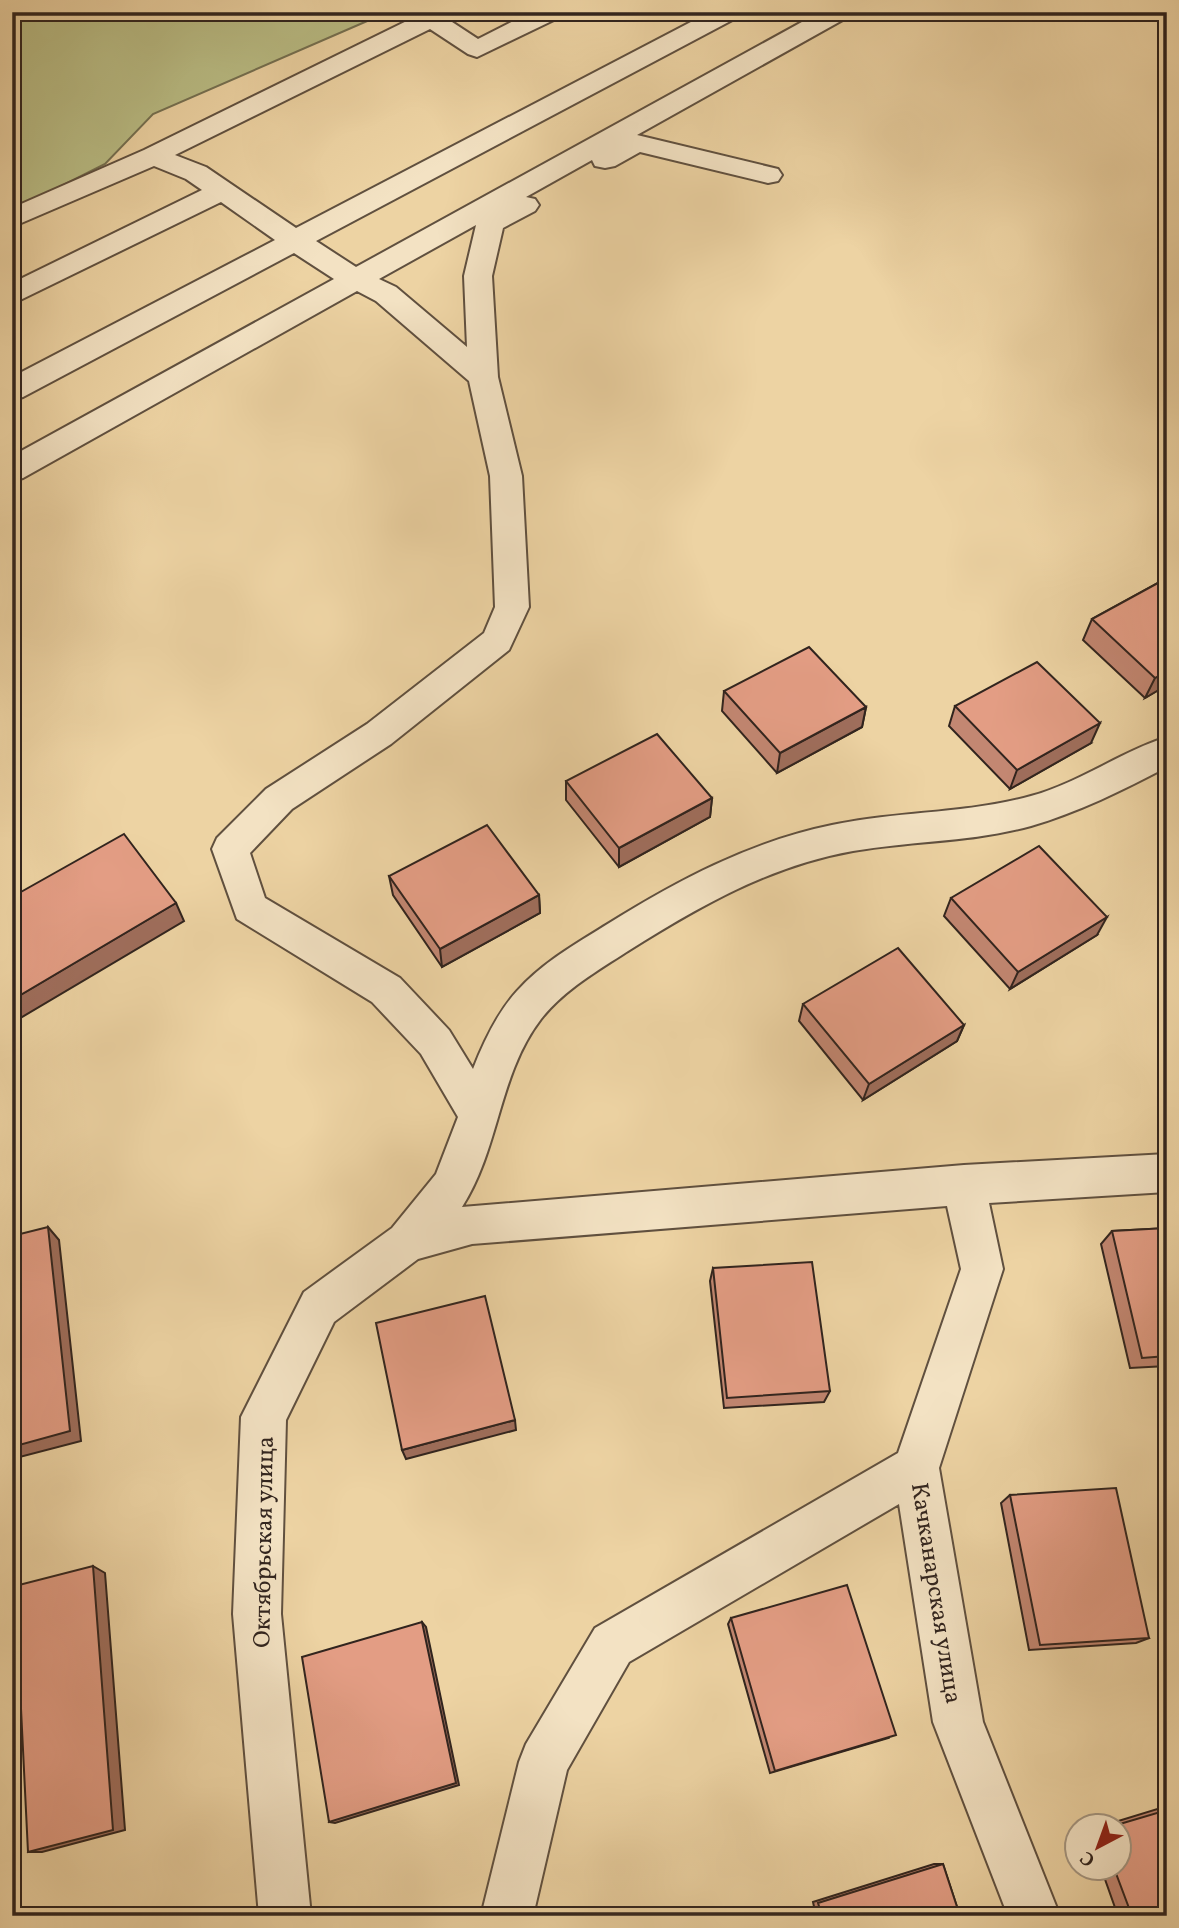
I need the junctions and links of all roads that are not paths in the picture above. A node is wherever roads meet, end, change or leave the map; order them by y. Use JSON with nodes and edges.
{"nodes":[{"id":1,"x":551,"y":12,"type":"edge"},
{"id":2,"x":729,"y":12,"type":"edge"},
{"id":3,"x":839,"y":12,"type":"edge"},
{"id":4,"x":438,"y":16,"type":"edge"},
{"id":5,"x":153,"y":156,"type":"junction"},
{"id":6,"x":768,"y":175,"type":"dead end"},
{"id":7,"x":222,"y":191,"type":"junction"},
{"id":8,"x":12,"y":218,"type":"edge"},
{"id":9,"x":297,"y":242,"type":"junction"},
{"id":10,"x":356,"y":278,"type":"junction"},
{"id":11,"x":12,"y":295,"type":"edge"},
{"id":12,"x":483,"y":377,"type":"junction"},
{"id":13,"x":12,"y":390,"type":"edge"},
{"id":14,"x":12,"y":470,"type":"edge"},
{"id":15,"x":1167,"y":751,"type":"edge"},
{"id":16,"x":480,"y":1117,"type":"junction"},
{"id":17,"x":1167,"y":1173,"type":"edge"},
{"id":18,"x":964,"y":1185,"type":"junction"},
{"id":19,"x":407,"y":1242,"type":"junction"},
{"id":20,"x":916,"y":1468,"type":"junction"},
{"id":21,"x":285,"y":1916,"type":"edge"},
{"id":22,"x":508,"y":1916,"type":"edge"},
{"id":23,"x":1034,"y":1916,"type":"edge"}],
"edges":[{"from":1,"to":4,"type":"street"},
{"from":2,"to":9,"type":"street"},
{"from":3,"to":10,"type":"street"},
{"from":4,"to":5,"type":"street"},
{"from":5,"to":7,"type":"street"},
{"from":5,"to":8,"type":"street"},
{"from":6,"to":12,"type":"street"},
{"from":7,"to":9,"type":"street"},
{"from":7,"to":11,"type":"street"},
{"from":9,"to":10,"type":"street"},
{"from":9,"to":13,"type":"street"},
{"from":10,"to":12,"type":"street"},
{"from":10,"to":14,"type":"street"},
{"from":12,"to":16,"type":"street"},
{"from":15,"to":16,"type":"street"},
{"from":16,"to":19,"type":"street"},
{"from":17,"to":18,"type":"street"},
{"from":18,"to":19,"type":"street"},
{"from":18,"to":20,"type":"street","name":"Качканарская улица"},
{"from":19,"to":21,"type":"street","name":"Октябрьская улица"},
{"from":20,"to":22,"type":"street"},
{"from":20,"to":23,"type":"street","name":"Качканарская улица"}]}
